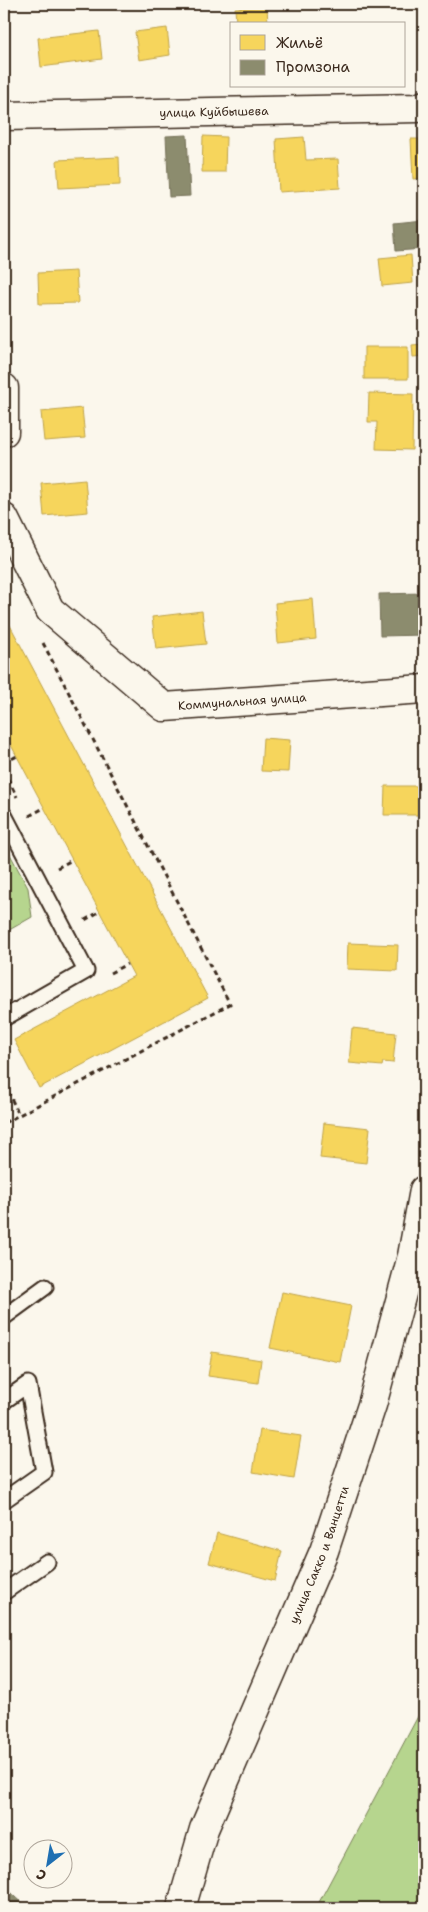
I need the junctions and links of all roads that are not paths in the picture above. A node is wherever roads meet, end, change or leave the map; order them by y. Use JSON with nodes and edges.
{"nodes":[{"id":1,"x":424,"y":105,"type":"edge"},
{"id":2,"x":4,"y":116,"type":"edge"},
{"id":3,"x":4,"y":388,"type":"edge"},
{"id":4,"x":4,"y":432,"type":"edge"},
{"id":5,"x":4,"y":518,"type":"edge"},
{"id":6,"x":424,"y":689,"type":"edge"},
{"id":7,"x":4,"y":815,"type":"edge"},
{"id":8,"x":4,"y":1018,"type":"edge"},
{"id":9,"x":424,"y":1190,"type":"edge"},
{"id":10,"x":45,"y":1287,"type":"dead end"},
{"id":11,"x":4,"y":1318,"type":"edge"},
{"id":12,"x":4,"y":1402,"type":"edge"},
{"id":13,"x":4,"y":1500,"type":"edge"},
{"id":14,"x":47,"y":1562,"type":"dead end"},
{"id":15,"x":4,"y":1592,"type":"edge"},
{"id":16,"x":181,"y":1908,"type":"edge"}],
"edges":[{"from":1,"to":2,"type":"street","name":"улица Куйбышева"},
{"from":3,"to":4,"type":"street"},
{"from":5,"to":6,"type":"street","name":"Коммунальная улица"},
{"from":7,"to":8,"type":"lane"},
{"from":9,"to":16,"type":"street","name":"улица Сакко и Ванцетти"},
{"from":10,"to":11,"type":"lane"},
{"from":12,"to":13,"type":"lane"},
{"from":14,"to":15,"type":"lane"}]}
